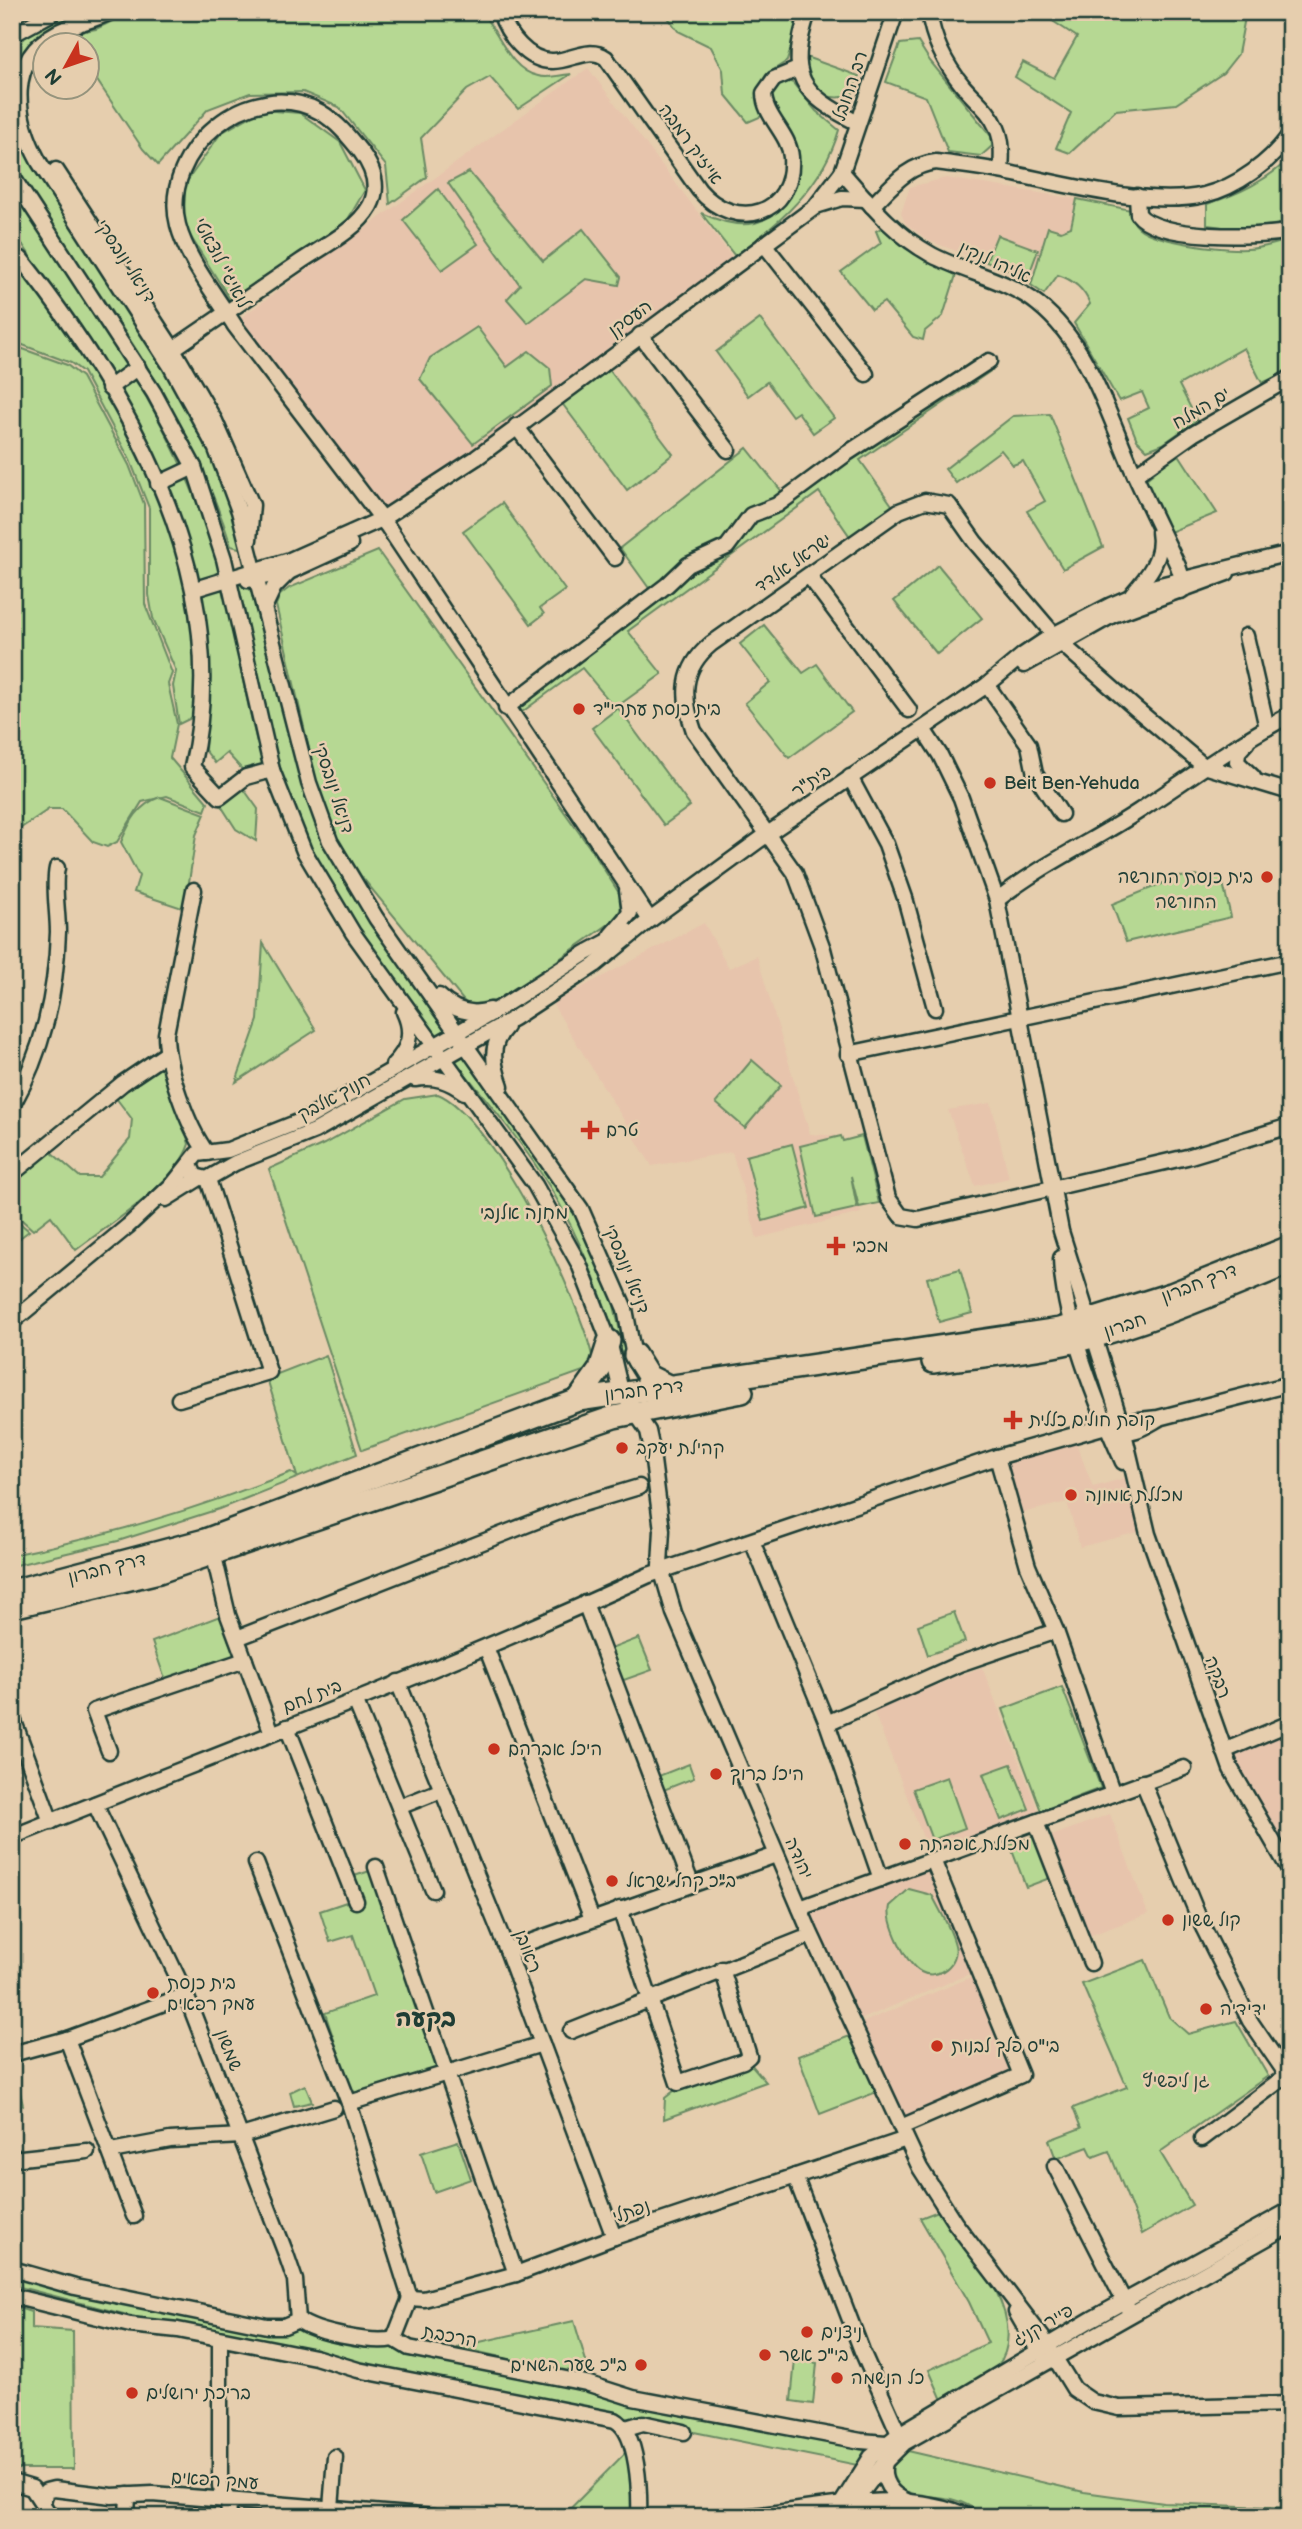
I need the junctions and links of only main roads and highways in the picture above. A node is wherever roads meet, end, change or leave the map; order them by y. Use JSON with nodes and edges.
{"nodes":[{"id":1,"x":1290,"y":1247,"type":"edge"},
{"id":2,"x":1290,"y":1263,"type":"edge"},
{"id":3,"x":1082,"y":1331,"type":"junction"},
{"id":4,"x":609,"y":1341,"type":"road end"},
{"id":5,"x":635,"y":1355,"type":"road end"},
{"id":6,"x":668,"y":1386,"type":"junction"},
{"id":7,"x":578,"y":1400,"type":"junction"},
{"id":8,"x":209,"y":1547,"type":"junction"},
{"id":9,"x":12,"y":1591,"type":"edge"},
{"id":10,"x":12,"y":1607,"type":"edge"}],
"edges":[{"from":1,"to":3,"type":"highway","name":"דרך חברון"},
{"from":2,"to":3,"type":"highway","name":"חברון"},
{"from":3,"to":6,"type":"highway","name":"דרך חברון"},
{"from":3,"to":8,"type":"highway","name":"דרך חברון"},
{"from":4,"to":7,"type":"highway"},
{"from":5,"to":6,"type":"highway"},
{"from":6,"to":7,"type":"highway","name":"דרך חברון"},
{"from":7,"to":8,"type":"highway","name":"דרך חברון"},
{"from":8,"to":9,"type":"highway","name":"דרך חברון"},
{"from":8,"to":10,"type":"highway","name":"דרך חברון"}]}
